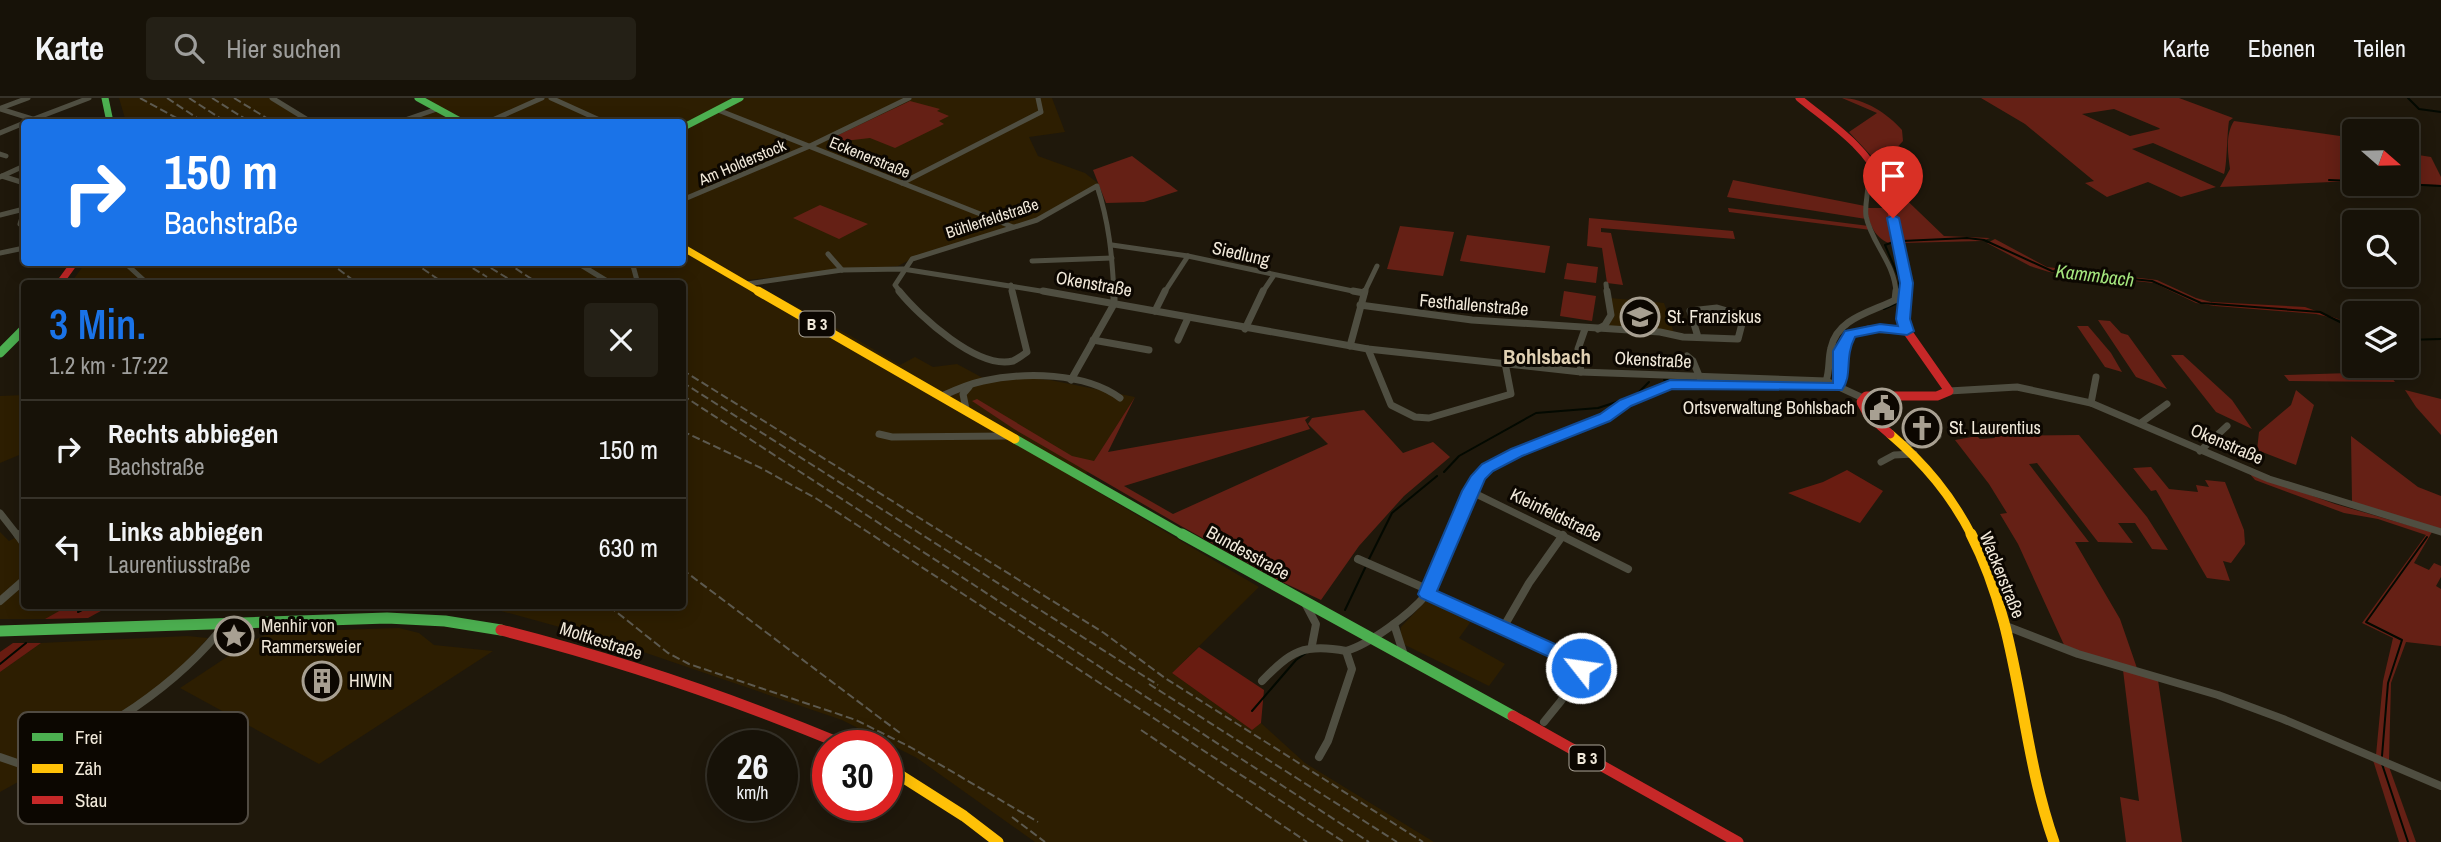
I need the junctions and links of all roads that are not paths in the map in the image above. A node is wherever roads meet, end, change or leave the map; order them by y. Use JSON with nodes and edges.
{"nodes":[{"id":1,"x":28,"y":98,"type":"edge"},
{"id":2,"x":89,"y":98,"type":"edge"},
{"id":3,"x":105,"y":98,"type":"edge"},
{"id":4,"x":272,"y":98,"type":"edge"},
{"id":5,"x":418,"y":98,"type":"edge"},
{"id":6,"x":542,"y":98,"type":"edge"},
{"id":7,"x":551,"y":98,"type":"edge"},
{"id":8,"x":740,"y":98,"type":"edge"},
{"id":9,"x":909,"y":98,"type":"edge"},
{"id":10,"x":1038,"y":98,"type":"edge"},
{"id":11,"x":1798,"y":98,"type":"edge"},
{"id":12,"x":0,"y":108,"type":"edge"},
{"id":13,"x":437,"y":109,"type":"junction"},
{"id":14,"x":718,"y":110,"type":"junction"},
{"id":15,"x":36,"y":119,"type":"joint"},
{"id":16,"x":109,"y":119,"type":"edge"},
{"id":17,"x":306,"y":119,"type":"edge"},
{"id":18,"x":408,"y":119,"type":"edge"},
{"id":19,"x":456,"y":119,"type":"edge"},
{"id":20,"x":495,"y":119,"type":"edge"},
{"id":21,"x":597,"y":119,"type":"edge"},
{"id":22,"x":21,"y":125,"type":"edge"},
{"id":23,"x":686,"y":126,"type":"edge"},
{"id":24,"x":0,"y":133,"type":"edge"},
{"id":25,"x":810,"y":146,"type":"junction"},
{"id":26,"x":21,"y":167,"type":"edge"},
{"id":27,"x":1874,"y":168,"type":"junction"},
{"id":28,"x":1,"y":176,"type":"edge"},
{"id":29,"x":21,"y":182,"type":"edge"},
{"id":30,"x":902,"y":183,"type":"junction"},
{"id":31,"x":686,"y":198,"type":"edge"},
{"id":32,"x":21,"y":211,"type":"edge"},
{"id":33,"x":0,"y":215,"type":"edge"},
{"id":34,"x":21,"y":220,"type":"edge"},
{"id":35,"x":20,"y":224,"type":"dead end"},
{"id":36,"x":1014,"y":227,"type":"junction"},
{"id":37,"x":1112,"y":246,"type":"junction"},
{"id":38,"x":21,"y":249,"type":"edge"},
{"id":39,"x":686,"y":249,"type":"edge"},
{"id":40,"x":0,"y":253,"type":"edge"},
{"id":41,"x":828,"y":254,"type":"dead end"},
{"id":42,"x":1188,"y":256,"type":"junction"},
{"id":43,"x":1112,"y":258,"type":"junction"},
{"id":44,"x":1032,"y":261,"type":"dead end"},
{"id":45,"x":129,"y":266,"type":"edge"},
{"id":46,"x":583,"y":266,"type":"edge"},
{"id":47,"x":1377,"y":266,"type":"dead end"},
{"id":48,"x":903,"y":269,"type":"junction"},
{"id":49,"x":842,"y":270,"type":"junction"},
{"id":50,"x":1274,"y":275,"type":"junction"},
{"id":51,"x":144,"y":280,"type":"edge"},
{"id":52,"x":605,"y":280,"type":"edge"},
{"id":53,"x":747,"y":284,"type":"junction"},
{"id":54,"x":1606,"y":284,"type":"dead end"},
{"id":55,"x":1011,"y":285,"type":"junction"},
{"id":56,"x":1364,"y":293,"type":"junction"},
{"id":57,"x":1114,"y":304,"type":"junction"},
{"id":58,"x":1360,"y":306,"type":"junction"},
{"id":59,"x":1155,"y":311,"type":"junction"},
{"id":60,"x":1188,"y":318,"type":"junction"},
{"id":61,"x":1245,"y":329,"type":"junction"},
{"id":62,"x":1585,"y":329,"type":"junction"},
{"id":63,"x":1597,"y":329,"type":"junction"},
{"id":64,"x":1907,"y":331,"type":"junction"},
{"id":65,"x":21,"y":332,"type":"edge"},
{"id":66,"x":1698,"y":337,"type":"junction"},
{"id":67,"x":1093,"y":340,"type":"junction"},
{"id":68,"x":1178,"y":340,"type":"dead end"},
{"id":69,"x":1350,"y":346,"type":"junction"},
{"id":70,"x":1368,"y":348,"type":"junction"},
{"id":71,"x":1149,"y":351,"type":"dead end"},
{"id":72,"x":0,"y":353,"type":"edge"},
{"id":73,"x":1687,"y":356,"type":"dead end"},
{"id":74,"x":1007,"y":363,"type":"junction"},
{"id":75,"x":1505,"y":363,"type":"junction"},
{"id":76,"x":1581,"y":372,"type":"junction"},
{"id":77,"x":1006,"y":377,"type":"junction"},
{"id":78,"x":1658,"y":377,"type":"junction"},
{"id":79,"x":2096,"y":377,"type":"dead end"},
{"id":80,"x":1700,"y":378,"type":"junction"},
{"id":81,"x":1071,"y":380,"type":"junction"},
{"id":82,"x":1826,"y":381,"type":"junction"},
{"id":83,"x":973,"y":384,"type":"junction"},
{"id":84,"x":1835,"y":386,"type":"junction"},
{"id":85,"x":1660,"y":387,"type":"junction"},
{"id":86,"x":1949,"y":391,"type":"junction"},
{"id":87,"x":942,"y":396,"type":"junction"},
{"id":88,"x":1120,"y":398,"type":"dead end"},
{"id":89,"x":1863,"y":398,"type":"junction"},
{"id":90,"x":2091,"y":402,"type":"junction"},
{"id":91,"x":2167,"y":404,"type":"dead end"},
{"id":92,"x":966,"y":409,"type":"junction"},
{"id":93,"x":2142,"y":422,"type":"junction"},
{"id":94,"x":993,"y":424,"type":"junction"},
{"id":95,"x":2227,"y":426,"type":"dead end"},
{"id":96,"x":974,"y":434,"type":"junction"},
{"id":97,"x":879,"y":435,"type":"dead end"},
{"id":98,"x":1938,"y":436,"type":"dead end"},
{"id":99,"x":1015,"y":437,"type":"junction"},
{"id":100,"x":1905,"y":444,"type":"junction"},
{"id":101,"x":2200,"y":451,"type":"junction"},
{"id":102,"x":1914,"y":454,"type":"junction"},
{"id":103,"x":1881,"y":461,"type":"dead end"},
{"id":104,"x":1470,"y":491,"type":"junction"},
{"id":105,"x":0,"y":513,"type":"edge"},
{"id":106,"x":2441,"y":532,"type":"edge"},
{"id":107,"x":1563,"y":535,"type":"junction"},
{"id":108,"x":21,"y":540,"type":"edge"},
{"id":109,"x":1358,"y":559,"type":"dead end"},
{"id":110,"x":1628,"y":569,"type":"dead end"},
{"id":111,"x":21,"y":583,"type":"edge"},
{"id":112,"x":1428,"y":592,"type":"junction"},
{"id":113,"x":0,"y":601,"type":"edge"},
{"id":114,"x":1304,"y":602,"type":"junction"},
{"id":115,"x":226,"y":623,"type":"junction"},
{"id":116,"x":1394,"y":624,"type":"junction"},
{"id":117,"x":2006,"y":626,"type":"junction"},
{"id":118,"x":1503,"y":628,"type":"junction"},
{"id":119,"x":0,"y":631,"type":"edge"},
{"id":120,"x":1374,"y":638,"type":"junction"},
{"id":121,"x":1311,"y":645,"type":"junction"},
{"id":122,"x":1346,"y":652,"type":"junction"},
{"id":123,"x":1405,"y":656,"type":"junction"},
{"id":124,"x":1262,"y":681,"type":"dead end"},
{"id":125,"x":127,"y":712,"type":"edge"},
{"id":126,"x":1544,"y":722,"type":"dead end"},
{"id":127,"x":812,"y":731,"type":"edge"},
{"id":128,"x":0,"y":757,"type":"edge"},
{"id":129,"x":1319,"y":757,"type":"dead end"},
{"id":130,"x":18,"y":763,"type":"edge"},
{"id":131,"x":903,"y":776,"type":"edge"},
{"id":132,"x":2441,"y":786,"type":"edge"},
{"id":133,"x":998,"y":842,"type":"edge"},
{"id":134,"x":1738,"y":842,"type":"edge"},
{"id":135,"x":2054,"y":842,"type":"edge"}],
"edges":[{"from":1,"to":12,"type":"street"},
{"from":2,"to":15,"type":"street"},
{"from":3,"to":16,"type":"street"},
{"from":4,"to":17,"type":"street"},
{"from":5,"to":13,"type":"street"},
{"from":6,"to":20,"type":"street"},
{"from":7,"to":21,"type":"street"},
{"from":8,"to":14,"type":"street"},
{"from":9,"to":25,"type":"street","name":"Am Holderstock"},
{"from":10,"to":30,"type":"street"},
{"from":11,"to":27,"type":"street"},
{"from":12,"to":15,"type":"street"},
{"from":13,"to":18,"type":"street"},
{"from":13,"to":19,"type":"street"},
{"from":14,"to":23,"type":"street"},
{"from":14,"to":25,"type":"street","name":"Eckenerstraße"},
{"from":22,"to":24,"type":"street"},
{"from":25,"to":30,"type":"street","name":"Eckenerstraße"},
{"from":25,"to":31,"type":"street","name":"Am Holderstock"},
{"from":26,"to":28,"type":"street"},
{"from":27,"to":64,"type":"street"},
{"from":27,"to":82,"type":"street"},
{"from":28,"to":29,"type":"street"},
{"from":30,"to":36,"type":"street","name":"Eckenerstraße"},
{"from":32,"to":33,"type":"street"},
{"from":34,"to":35,"type":"street"},
{"from":36,"to":37,"type":"street","name":"Bühlerfeldstraße"},
{"from":36,"to":48,"type":"street","name":"Bühlerfeldstraße"},
{"from":37,"to":42,"type":"street","name":"Siedlung"},
{"from":37,"to":43,"type":"street","name":"Bühlerfeldstraße"},
{"from":38,"to":40,"type":"street"},
{"from":39,"to":53,"type":"street","number":"B 3"},
{"from":41,"to":49,"type":"street"},
{"from":42,"to":50,"type":"street","name":"Siedlung"},
{"from":42,"to":59,"type":"street"},
{"from":43,"to":44,"type":"street"},
{"from":43,"to":57,"type":"street","name":"Bühlerfeldstraße"},
{"from":45,"to":51,"type":"street"},
{"from":46,"to":52,"type":"street"},
{"from":47,"to":56,"type":"street"},
{"from":48,"to":49,"type":"street","name":"Okenstraße"},
{"from":48,"to":55,"type":"street","name":"Okenstraße"},
{"from":48,"to":74,"type":"street"},
{"from":49,"to":53,"type":"street","name":"Okenstraße"},
{"from":50,"to":56,"type":"street","name":"Siedlung"},
{"from":50,"to":61,"type":"street"},
{"from":53,"to":87,"type":"street","name":"Bundesstraße","number":"B 3"},
{"from":54,"to":63,"type":"street"},
{"from":55,"to":57,"type":"street","name":"Okenstraße"},
{"from":55,"to":74,"type":"street"},
{"from":56,"to":58,"type":"street"},
{"from":57,"to":59,"type":"street","name":"Okenstraße"},
{"from":57,"to":67,"type":"street"},
{"from":58,"to":62,"type":"street","name":"Festhallenstraße"},
{"from":58,"to":69,"type":"street"},
{"from":59,"to":60,"type":"street","name":"Okenstraße"},
{"from":60,"to":61,"type":"street","name":"Okenstraße"},
{"from":60,"to":68,"type":"street"},
{"from":61,"to":69,"type":"street","name":"Okenstraße"},
{"from":62,"to":63,"type":"street","name":"Festhallenstraße"},
{"from":62,"to":76,"type":"street"},
{"from":63,"to":66,"type":"street","name":"Festhallenstraße"},
{"from":64,"to":84,"type":"street"},
{"from":64,"to":86,"type":"street"},
{"from":65,"to":72,"type":"street"},
{"from":66,"to":66,"type":"street","name":"Festhallenstraße"},
{"from":67,"to":71,"type":"street"},
{"from":67,"to":81,"type":"street"},
{"from":69,"to":70,"type":"street","name":"Okenstraße"},
{"from":70,"to":75,"type":"street","name":"Okenstraße"},
{"from":70,"to":75,"type":"street"},
{"from":73,"to":80,"type":"street"},
{"from":74,"to":77,"type":"street"},
{"from":75,"to":76,"type":"street","name":"Okenstraße"},
{"from":76,"to":78,"type":"street","name":"Okenstraße"},
{"from":77,"to":81,"type":"street"},
{"from":77,"to":83,"type":"street"},
{"from":78,"to":80,"type":"street","name":"Okenstraße"},
{"from":78,"to":85,"type":"street"},
{"from":79,"to":90,"type":"street"},
{"from":80,"to":82,"type":"street","name":"Okenstraße"},
{"from":81,"to":88,"type":"street"},
{"from":82,"to":84,"type":"street","name":"Okenstraße"},
{"from":83,"to":87,"type":"street"},
{"from":83,"to":92,"type":"street"},
{"from":84,"to":85,"type":"street"},
{"from":84,"to":89,"type":"street","name":"Okenstraße"},
{"from":85,"to":104,"type":"street"},
{"from":86,"to":89,"type":"street","name":"Okenstraße"},
{"from":86,"to":90,"type":"street","name":"Okenstraße"},
{"from":87,"to":92,"type":"street","name":"Bundesstraße","number":"B 3"},
{"from":89,"to":100,"type":"street","name":"Wackerstraße"},
{"from":90,"to":93,"type":"street","name":"Okenstraße"},
{"from":91,"to":93,"type":"street"},
{"from":92,"to":94,"type":"street","name":"Bundesstraße","number":"B 3"},
{"from":93,"to":101,"type":"street","name":"Okenstraße"},
{"from":94,"to":96,"type":"street"},
{"from":94,"to":99,"type":"street","name":"Bundesstraße","number":"B 3"},
{"from":95,"to":101,"type":"street"},
{"from":96,"to":97,"type":"street"},
{"from":96,"to":99,"type":"street"},
{"from":98,"to":100,"type":"street"},
{"from":99,"to":114,"type":"street","name":"Bundesstraße","number":"B 3"},
{"from":100,"to":102,"type":"street","name":"Wackerstraße"},
{"from":101,"to":106,"type":"street","name":"Okenstraße"},
{"from":102,"to":103,"type":"street"},
{"from":102,"to":117,"type":"street","name":"Wackerstraße"},
{"from":104,"to":107,"type":"street","name":"Kleinfeldstraße"},
{"from":104,"to":112,"type":"street"},
{"from":105,"to":108,"type":"street"},
{"from":107,"to":110,"type":"street","name":"Kleinfeldstraße"},
{"from":107,"to":118,"type":"street"},
{"from":109,"to":112,"type":"street"},
{"from":111,"to":113,"type":"street"},
{"from":112,"to":116,"type":"street"},
{"from":112,"to":118,"type":"street"},
{"from":114,"to":120,"type":"street","name":"Bundesstraße","number":"B 3"},
{"from":114,"to":121,"type":"street"},
{"from":115,"to":119,"type":"street","name":"Moltkestraße"},
{"from":115,"to":125,"type":"street"},
{"from":115,"to":127,"type":"street","name":"Moltkestraße"},
{"from":116,"to":120,"type":"street"},
{"from":116,"to":123,"type":"street"},
{"from":117,"to":132,"type":"street"},
{"from":117,"to":135,"type":"street","name":"Wackerstraße"},
{"from":118,"to":126,"type":"street"},
{"from":120,"to":122,"type":"street"},
{"from":120,"to":123,"type":"street","name":"Bundesstraße","number":"B 3"},
{"from":121,"to":122,"type":"street"},
{"from":121,"to":124,"type":"street"},
{"from":122,"to":129,"type":"street"},
{"from":123,"to":134,"type":"street","name":"Bundesstraße","number":"B 3"},
{"from":128,"to":130,"type":"street"},
{"from":131,"to":133,"type":"street"}]}
